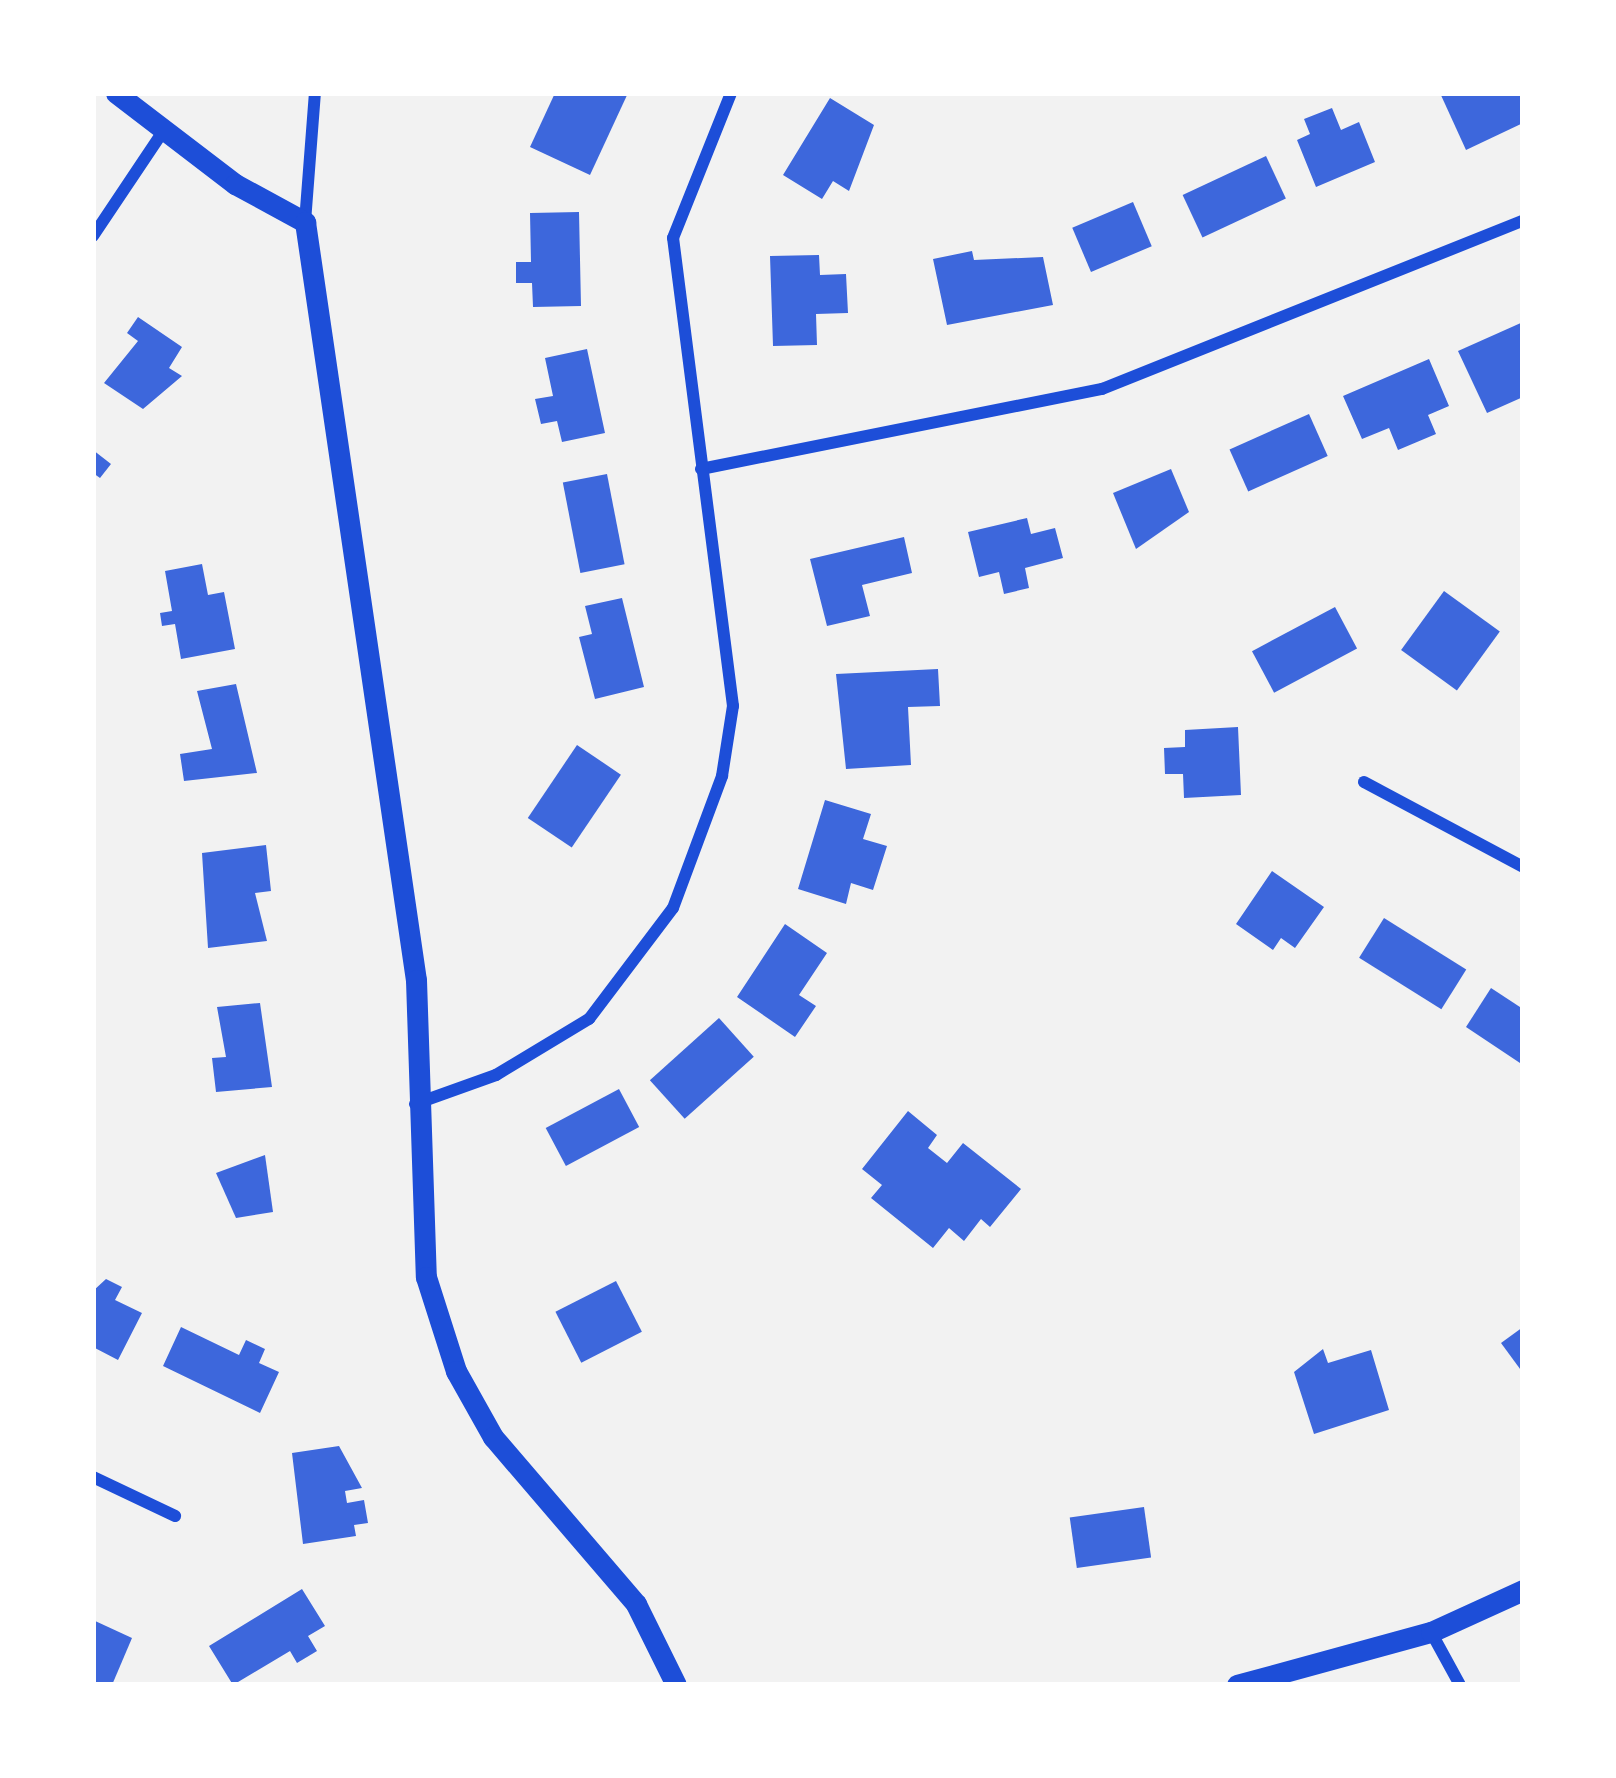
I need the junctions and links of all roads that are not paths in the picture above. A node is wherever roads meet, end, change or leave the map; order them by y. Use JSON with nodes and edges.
{"nodes":[{"id":1,"x":116,"y":93,"type":"edge"},
{"id":2,"x":315,"y":93,"type":"edge"},
{"id":3,"x":731,"y":93,"type":"edge"},
{"id":4,"x":164,"y":130,"type":"junction"},
{"id":5,"x":1523,"y":221,"type":"edge"},
{"id":6,"x":305,"y":222,"type":"junction"},
{"id":7,"x":93,"y":236,"type":"edge"},
{"id":8,"x":701,"y":469,"type":"junction"},
{"id":9,"x":1364,"y":782,"type":"dead end"},
{"id":10,"x":1523,"y":867,"type":"edge"},
{"id":11,"x":414,"y":1105,"type":"junction"},
{"id":12,"x":93,"y":1477,"type":"edge"},
{"id":13,"x":175,"y":1516,"type":"dead end"},
{"id":14,"x":1523,"y":1590,"type":"edge"},
{"id":15,"x":1431,"y":1632,"type":"junction"},
{"id":16,"x":676,"y":1685,"type":"edge"},
{"id":17,"x":1237,"y":1685,"type":"edge"},
{"id":18,"x":1460,"y":1685,"type":"edge"}],
"edges":[{"from":1,"to":4,"type":"street"},
{"from":2,"to":6,"type":"street"},
{"from":3,"to":8,"type":"street"},
{"from":4,"to":6,"type":"street"},
{"from":4,"to":7,"type":"street"},
{"from":5,"to":8,"type":"street"},
{"from":6,"to":11,"type":"street"},
{"from":8,"to":11,"type":"street"},
{"from":9,"to":10,"type":"street"},
{"from":11,"to":16,"type":"street"},
{"from":12,"to":13,"type":"street"},
{"from":14,"to":15,"type":"street"},
{"from":15,"to":17,"type":"street"},
{"from":15,"to":18,"type":"street"}]}
